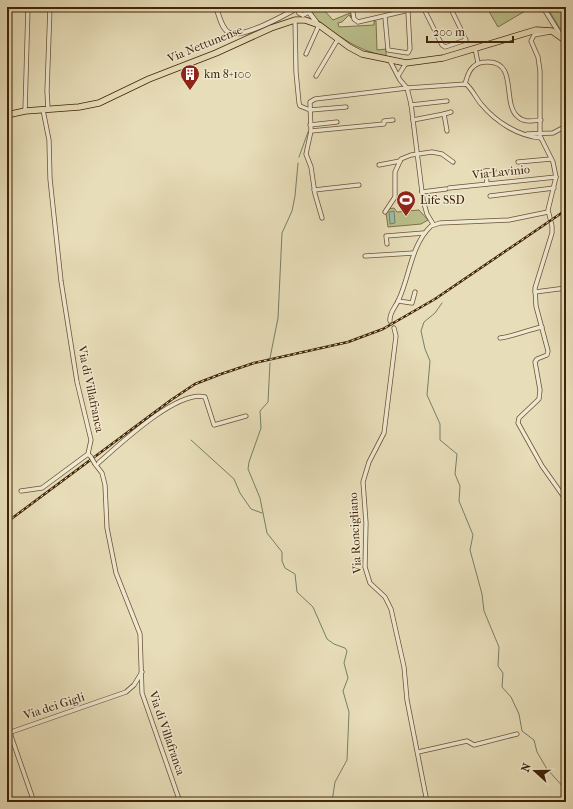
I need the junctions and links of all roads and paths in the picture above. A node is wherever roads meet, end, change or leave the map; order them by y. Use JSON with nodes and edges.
{"nodes":[{"id":1,"x":28,"y":7,"type":"edge"},
{"id":2,"x":50,"y":7,"type":"edge"},
{"id":3,"x":216,"y":7,"type":"edge"},
{"id":4,"x":300,"y":7,"type":"edge"},
{"id":5,"x":352,"y":7,"type":"edge"},
{"id":6,"x":423,"y":7,"type":"edge"},
{"id":7,"x":450,"y":7,"type":"edge"},
{"id":8,"x":543,"y":7,"type":"edge"},
{"id":9,"x":308,"y":9,"type":"edge"},
{"id":10,"x":293,"y":11,"type":"junction"},
{"id":11,"x":408,"y":12,"type":"junction"},
{"id":12,"x":302,"y":16,"type":"junction"},
{"id":13,"x":385,"y":17,"type":"junction"},
{"id":14,"x":295,"y":20,"type":"junction"},
{"id":15,"x":553,"y":23,"type":"junction"},
{"id":16,"x":319,"y":25,"type":"junction"},
{"id":17,"x":549,"y":31,"type":"junction"},
{"id":18,"x":338,"y":39,"type":"junction"},
{"id":19,"x":564,"y":39,"type":"edge"},
{"id":20,"x":475,"y":48,"type":"junction"},
{"id":21,"x":306,"y":54,"type":"dead end"},
{"id":22,"x":390,"y":61,"type":"junction"},
{"id":23,"x":401,"y":62,"type":"junction"},
{"id":24,"x":478,"y":63,"type":"junction"},
{"id":25,"x":566,"y":72,"type":"edge"},
{"id":26,"x":316,"y":76,"type":"dead end"},
{"id":27,"x":398,"y":76,"type":"junction"},
{"id":28,"x":566,"y":79,"type":"edge"},
{"id":29,"x":402,"y":83,"type":"junction"},
{"id":30,"x":465,"y":84,"type":"junction"},
{"id":31,"x":407,"y":88,"type":"junction"},
{"id":32,"x":396,"y":90,"type":"junction"},
{"id":33,"x":447,"y":101,"type":"dead end"},
{"id":34,"x":411,"y":105,"type":"junction"},
{"id":35,"x":346,"y":107,"type":"dead end"},
{"id":36,"x":45,"y":109,"type":"junction"},
{"id":37,"x":310,"y":110,"type":"junction"},
{"id":38,"x":25,"y":111,"type":"junction"},
{"id":39,"x":451,"y":112,"type":"dead end"},
{"id":40,"x":444,"y":114,"type":"junction"},
{"id":41,"x":7,"y":115,"type":"edge"},
{"id":42,"x":393,"y":120,"type":"dead end"},
{"id":43,"x":413,"y":120,"type":"junction"},
{"id":44,"x":541,"y":120,"type":"junction"},
{"id":45,"x":337,"y":122,"type":"dead end"},
{"id":46,"x":310,"y":125,"type":"junction"},
{"id":47,"x":566,"y":126,"type":"edge"},
{"id":48,"x":311,"y":131,"type":"junction"},
{"id":49,"x":447,"y":131,"type":"dead end"},
{"id":50,"x":540,"y":136,"type":"junction"},
{"id":51,"x":416,"y":153,"type":"junction"},
{"id":52,"x":551,"y":159,"type":"junction"},
{"id":53,"x":400,"y":161,"type":"junction"},
{"id":54,"x":453,"y":162,"type":"dead end"},
{"id":55,"x":518,"y":162,"type":"dead end"},
{"id":56,"x":379,"y":165,"type":"dead end"},
{"id":57,"x":494,"y":170,"type":"dead end"},
{"id":58,"x":486,"y":171,"type":"junction"},
{"id":59,"x":479,"y":172,"type":"dead end"},
{"id":60,"x":556,"y":176,"type":"junction"},
{"id":61,"x":487,"y":184,"type":"junction"},
{"id":62,"x":359,"y":185,"type":"dead end"},
{"id":63,"x":554,"y":188,"type":"junction"},
{"id":64,"x":314,"y":190,"type":"junction"},
{"id":65,"x":422,"y":192,"type":"junction"},
{"id":66,"x":490,"y":196,"type":"dead end"},
{"id":67,"x":385,"y":212,"type":"dead end"},
{"id":68,"x":548,"y":212,"type":"junction"},
{"id":69,"x":322,"y":218,"type":"dead end"},
{"id":70,"x":433,"y":224,"type":"junction"},
{"id":71,"x":424,"y":233,"type":"junction"},
{"id":72,"x":387,"y":244,"type":"dead end"},
{"id":73,"x":414,"y":253,"type":"junction"},
{"id":74,"x":365,"y":256,"type":"dead end"},
{"id":75,"x":566,"y":288,"type":"edge"},
{"id":76,"x":415,"y":292,"type":"dead end"},
{"id":77,"x":535,"y":292,"type":"junction"},
{"id":78,"x":398,"y":301,"type":"junction"},
{"id":79,"x":390,"y":321,"type":"dead end"},
{"id":80,"x":542,"y":327,"type":"junction"},
{"id":81,"x":394,"y":328,"type":"tunnel mouth"},
{"id":82,"x":500,"y":338,"type":"dead end"},
{"id":83,"x":246,"y":416,"type":"dead end"},
{"id":84,"x":89,"y":456,"type":"junction"},
{"id":85,"x":96,"y":464,"type":"junction"},
{"id":86,"x":21,"y":491,"type":"dead end"},
{"id":87,"x":566,"y":500,"type":"edge"},
{"id":88,"x":142,"y":671,"type":"junction"},
{"id":89,"x":517,"y":734,"type":"dead end"},
{"id":90,"x":418,"y":752,"type":"junction"},
{"id":91,"x":34,"y":802,"type":"edge"},
{"id":92,"x":180,"y":802,"type":"edge"},
{"id":93,"x":427,"y":802,"type":"edge"}],
"edges":[{"from":1,"to":38,"type":"street"},
{"from":2,"to":36,"type":"street","name":"Via di Villafranca"},
{"from":3,"to":10,"type":"street"},
{"from":4,"to":10,"type":"street"},
{"from":4,"to":12,"type":"street"},
{"from":5,"to":13,"type":"street"},
{"from":6,"to":7,"type":"street"},
{"from":6,"to":11,"type":"street"},
{"from":8,"to":15,"type":"street"},
{"from":9,"to":12,"type":"street"},
{"from":9,"to":16,"type":"street"},
{"from":10,"to":12,"type":"street"},
{"from":11,"to":13,"type":"street"},
{"from":11,"to":13,"type":"street"},
{"from":12,"to":14,"type":"main road","name":"Via Nettunense"},
{"from":12,"to":16,"type":"main road","name":"Via Nettunense"},
{"from":14,"to":36,"type":"main road","name":"Via Nettunense"},
{"from":14,"to":37,"type":"street"},
{"from":15,"to":17,"type":"street"},
{"from":15,"to":19,"type":"street"},
{"from":16,"to":18,"type":"main road","name":"Via Nettunense"},
{"from":16,"to":21,"type":"street"},
{"from":17,"to":19,"type":"main road"},
{"from":17,"to":20,"type":"main road","name":"Via Nettunense"},
{"from":17,"to":44,"type":"street"},
{"from":18,"to":22,"type":"main road","name":"Via Nettunense"},
{"from":18,"to":26,"type":"street"},
{"from":20,"to":23,"type":"main road","name":"Via Nettunense"},
{"from":20,"to":24,"type":"street"},
{"from":22,"to":23,"type":"main road","name":"Via Nettunense"},
{"from":22,"to":27,"type":"street"},
{"from":23,"to":27,"type":"street"},
{"from":23,"to":27,"type":"street"},
{"from":24,"to":30,"type":"street"},
{"from":24,"to":44,"type":"street"},
{"from":25,"to":28,"type":"street"},
{"from":27,"to":29,"type":"street"},
{"from":29,"to":31,"type":"street"},
{"from":29,"to":32,"type":"street"},
{"from":30,"to":31,"type":"street"},
{"from":30,"to":50,"type":"street"},
{"from":31,"to":32,"type":"street"},
{"from":31,"to":34,"type":"street"},
{"from":32,"to":37,"type":"street"},
{"from":33,"to":34,"type":"street"},
{"from":34,"to":43,"type":"street"},
{"from":35,"to":37,"type":"street"},
{"from":36,"to":38,"type":"main road","name":"Via Nettunense"},
{"from":36,"to":84,"type":"street","name":"Via di Villafranca"},
{"from":37,"to":46,"type":"street"},
{"from":38,"to":41,"type":"main road","name":"Via Nettunense"},
{"from":39,"to":40,"type":"street"},
{"from":40,"to":43,"type":"street"},
{"from":40,"to":49,"type":"street"},
{"from":42,"to":48,"type":"street"},
{"from":43,"to":51,"type":"street"},
{"from":44,"to":50,"type":"street"},
{"from":45,"to":46,"type":"street"},
{"from":46,"to":48,"type":"street"},
{"from":47,"to":50,"type":"street"},
{"from":48,"to":64,"type":"street"},
{"from":50,"to":52,"type":"street"},
{"from":51,"to":53,"type":"street"},
{"from":51,"to":54,"type":"street"},
{"from":51,"to":65,"type":"street"},
{"from":52,"to":55,"type":"street"},
{"from":52,"to":60,"type":"street"},
{"from":53,"to":56,"type":"street"},
{"from":53,"to":67,"type":"street"},
{"from":57,"to":58,"type":"street"},
{"from":58,"to":59,"type":"street"},
{"from":58,"to":61,"type":"street"},
{"from":60,"to":61,"type":"street","name":"Via Lavinio"},
{"from":60,"to":63,"type":"street"},
{"from":61,"to":65,"type":"street","name":"Via Lavinio"},
{"from":62,"to":64,"type":"street"},
{"from":63,"to":66,"type":"street"},
{"from":63,"to":68,"type":"street"},
{"from":64,"to":69,"type":"street"},
{"from":65,"to":70,"type":"street"},
{"from":68,"to":70,"type":"street"},
{"from":68,"to":77,"type":"street"},
{"from":70,"to":71,"type":"street"},
{"from":71,"to":72,"type":"street"},
{"from":71,"to":73,"type":"street"},
{"from":73,"to":74,"type":"street"},
{"from":73,"to":78,"type":"street"},
{"from":75,"to":77,"type":"street"},
{"from":76,"to":78,"type":"street"},
{"from":77,"to":80,"type":"street"},
{"from":78,"to":79,"type":"street"},
{"from":80,"to":82,"type":"street"},
{"from":80,"to":87,"type":"street"},
{"from":81,"to":90,"type":"street","name":"Via Roncigliano"},
{"from":83,"to":85,"type":"street"},
{"from":84,"to":85,"type":"street","name":"Via di Villafranca","bridge":true},
{"from":84,"to":86,"type":"street"},
{"from":85,"to":88,"type":"street","name":"Via di Villafranca"},
{"from":88,"to":91,"type":"street","name":"Via dei Gigli"},
{"from":88,"to":92,"type":"street","name":"Via di Villafranca"},
{"from":89,"to":90,"type":"street"},
{"from":90,"to":93,"type":"street","name":"Via Roncigliano"}]}
